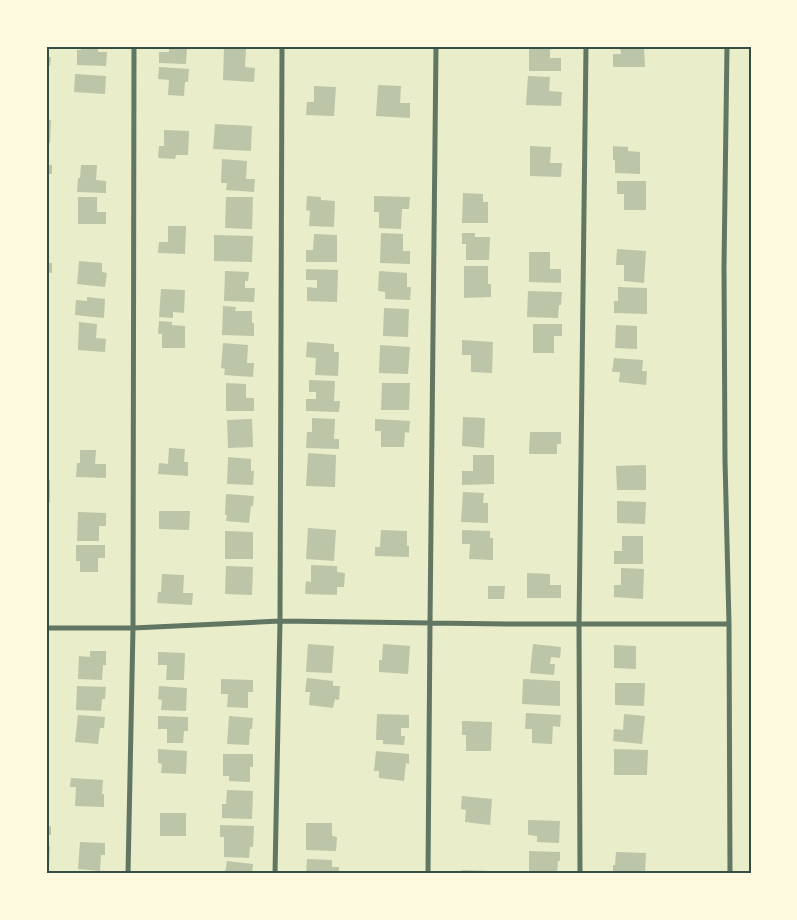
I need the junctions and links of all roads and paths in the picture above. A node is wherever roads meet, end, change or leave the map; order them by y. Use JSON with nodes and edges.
{"nodes":[{"id":1,"x":134,"y":46,"type":"edge"},
{"id":2,"x":282,"y":46,"type":"edge"},
{"id":3,"x":436,"y":46,"type":"edge"},
{"id":4,"x":586,"y":46,"type":"edge"},
{"id":5,"x":727,"y":46,"type":"edge"},
{"id":6,"x":280,"y":621,"type":"junction"},
{"id":7,"x":430,"y":623,"type":"junction"},
{"id":8,"x":579,"y":624,"type":"junction"},
{"id":9,"x":729,"y":624,"type":"junction"},
{"id":10,"x":46,"y":628,"type":"edge"},
{"id":11,"x":133,"y":628,"type":"junction"},
{"id":12,"x":128,"y":874,"type":"edge"},
{"id":13,"x":275,"y":874,"type":"edge"},
{"id":14,"x":428,"y":874,"type":"edge"},
{"id":15,"x":580,"y":874,"type":"edge"},
{"id":16,"x":730,"y":874,"type":"edge"}],
"edges":[{"from":1,"to":11,"type":"street"},
{"from":2,"to":6,"type":"street"},
{"from":3,"to":7,"type":"street"},
{"from":4,"to":8,"type":"street"},
{"from":5,"to":9,"type":"street"},
{"from":6,"to":7,"type":"street"},
{"from":6,"to":11,"type":"street"},
{"from":6,"to":13,"type":"street"},
{"from":7,"to":8,"type":"street"},
{"from":7,"to":14,"type":"street"},
{"from":8,"to":9,"type":"street"},
{"from":8,"to":15,"type":"street"},
{"from":9,"to":16,"type":"street"},
{"from":10,"to":11,"type":"street"},
{"from":11,"to":12,"type":"street"}]}
